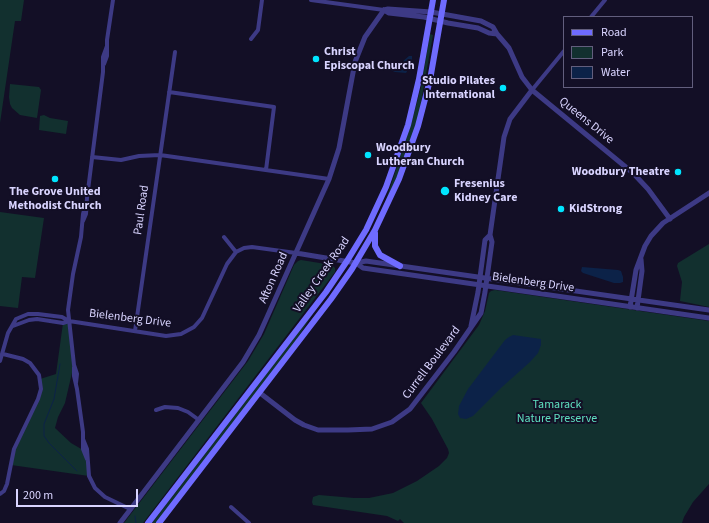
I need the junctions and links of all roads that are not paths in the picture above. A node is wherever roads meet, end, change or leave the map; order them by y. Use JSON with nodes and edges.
{"nodes":[{"id":1,"x":113,"y":0,"type":"edge"},
{"id":2,"x":262,"y":0,"type":"edge"},
{"id":3,"x":311,"y":0,"type":"edge"},
{"id":4,"x":433,"y":0,"type":"edge"},
{"id":5,"x":444,"y":0,"type":"edge"},
{"id":6,"x":605,"y":0,"type":"edge"},
{"id":7,"x":325,"y":1,"type":"edge"},
{"id":8,"x":384,"y":10,"type":"junction"},
{"id":9,"x":442,"y":14,"type":"junction"},
{"id":10,"x":431,"y":15,"type":"junction"},
{"id":11,"x":592,"y":16,"type":"edge"},
{"id":12,"x":441,"y":21,"type":"junction"},
{"id":13,"x":497,"y":34,"type":"junction"},
{"id":14,"x":251,"y":39,"type":"dead end"},
{"id":15,"x":175,"y":52,"type":"dead end"},
{"id":16,"x":563,"y":52,"type":"edge"},
{"id":17,"x":532,"y":90,"type":"junction"},
{"id":18,"x":169,"y":92,"type":"junction"},
{"id":19,"x":160,"y":155,"type":"junction"},
{"id":20,"x":92,"y":157,"type":"junction"},
{"id":21,"x":266,"y":170,"type":"junction"},
{"id":22,"x":329,"y":179,"type":"junction"},
{"id":23,"x":709,"y":193,"type":"edge"},
{"id":24,"x":670,"y":219,"type":"junction"},
{"id":25,"x":375,"y":230,"type":"junction"},
{"id":26,"x":490,"y":235,"type":"junction"},
{"id":27,"x":224,"y":237,"type":"dead end"},
{"id":28,"x":236,"y":252,"type":"junction"},
{"id":29,"x":296,"y":253,"type":"junction"},
{"id":30,"x":641,"y":256,"type":"junction"},
{"id":31,"x":347,"y":261,"type":"junction"},
{"id":32,"x":356,"y":263,"type":"junction"},
{"id":33,"x":400,"y":266,"type":"junction"},
{"id":34,"x":480,"y":277,"type":"junction"},
{"id":35,"x":487,"y":278,"type":"junction"},
{"id":36,"x":479,"y":285,"type":"junction"},
{"id":37,"x":486,"y":286,"type":"junction"},
{"id":38,"x":632,"y":299,"type":"junction"},
{"id":39,"x":638,"y":300,"type":"junction"},
{"id":40,"x":630,"y":307,"type":"junction"},
{"id":41,"x":637,"y":308,"type":"junction"},
{"id":42,"x":709,"y":310,"type":"edge"},
{"id":43,"x":709,"y":318,"type":"edge"},
{"id":44,"x":69,"y":321,"type":"junction"},
{"id":45,"x":470,"y":329,"type":"junction"},
{"id":46,"x":136,"y":331,"type":"junction"},
{"id":47,"x":3,"y":354,"type":"junction"},
{"id":48,"x":0,"y":362,"type":"edge"},
{"id":49,"x":260,"y":393,"type":"junction"},
{"id":50,"x":156,"y":410,"type":"dead end"},
{"id":51,"x":199,"y":420,"type":"junction"},
{"id":52,"x":0,"y":494,"type":"edge"},
{"id":53,"x":231,"y":507,"type":"dead end"},
{"id":54,"x":130,"y":509,"type":"junction"},
{"id":55,"x":120,"y":523,"type":"edge"},
{"id":56,"x":148,"y":523,"type":"edge"},
{"id":57,"x":159,"y":523,"type":"edge"},
{"id":58,"x":249,"y":523,"type":"edge"}],
"edges":[{"from":1,"to":20,"type":"street"},
{"from":2,"to":14,"type":"street"},
{"from":3,"to":7,"type":"street","name":"Queens Drive"},
{"from":4,"to":10,"type":"main road","name":"Valley Creek Road"},
{"from":5,"to":9,"type":"main road","name":"Valley Creek Road"},
{"from":6,"to":11,"type":"street"},
{"from":7,"to":8,"type":"street","name":"Queens Drive"},
{"from":8,"to":10,"type":"street","name":"Queens Drive"},
{"from":8,"to":22,"type":"street","name":"Afton Road"},
{"from":9,"to":10,"type":"street","name":"Queens Drive"},
{"from":9,"to":12,"type":"main road","name":"Valley Creek Road"},
{"from":9,"to":13,"type":"street","name":"Queens Drive"},
{"from":10,"to":12,"type":"street","name":"Queens Drive"},
{"from":10,"to":31,"type":"main road","name":"Valley Creek Road"},
{"from":12,"to":13,"type":"street","name":"Queens Drive"},
{"from":12,"to":25,"type":"main road","name":"Valley Creek Road"},
{"from":13,"to":17,"type":"street","name":"Queens Drive"},
{"from":15,"to":18,"type":"street","name":"Paul Road"},
{"from":16,"to":17,"type":"street"},
{"from":17,"to":24,"type":"street","name":"Queens Drive"},
{"from":17,"to":26,"type":"street","name":"Currell Boulevard"},
{"from":18,"to":19,"type":"street","name":"Paul Road"},
{"from":18,"to":21,"type":"street"},
{"from":19,"to":20,"type":"street"},
{"from":19,"to":21,"type":"street"},
{"from":19,"to":46,"type":"street","name":"Paul Road"},
{"from":20,"to":44,"type":"street"},
{"from":21,"to":22,"type":"street"},
{"from":22,"to":29,"type":"street","name":"Afton Road"},
{"from":23,"to":24,"type":"street"},
{"from":24,"to":30,"type":"street"},
{"from":25,"to":32,"type":"main road","name":"Valley Creek Road"},
{"from":25,"to":33,"type":"main road"},
{"from":26,"to":34,"type":"street","name":"Currell Boulevard"},
{"from":26,"to":35,"type":"street","name":"Currell Boulevard"},
{"from":27,"to":28,"type":"street"},
{"from":28,"to":29,"type":"street","name":"Bielenberg Drive"},
{"from":28,"to":46,"type":"street","name":"Bielenberg Drive"},
{"from":29,"to":31,"type":"street","name":"Bielenberg Drive"},
{"from":29,"to":51,"type":"street","name":"Afton Road"},
{"from":30,"to":38,"type":"street"},
{"from":30,"to":39,"type":"street"},
{"from":31,"to":32,"type":"street","name":"Bielenberg Drive"},
{"from":31,"to":56,"type":"main road","name":"Valley Creek Road"},
{"from":32,"to":33,"type":"street","name":"Bielenberg Drive"},
{"from":32,"to":36,"type":"street","name":"Bielenberg Drive"},
{"from":32,"to":49,"type":"main road","name":"Valley Creek Road"},
{"from":33,"to":34,"type":"street","name":"Bielenberg Drive"},
{"from":34,"to":35,"type":"street","name":"Bielenberg Drive"},
{"from":34,"to":36,"type":"street","name":"Currell Boulevard"},
{"from":35,"to":37,"type":"street","name":"Currell Boulevard"},
{"from":35,"to":38,"type":"street","name":"Bielenberg Drive"},
{"from":36,"to":37,"type":"street","name":"Bielenberg Drive"},
{"from":36,"to":45,"type":"street","name":"Currell Boulevard"},
{"from":37,"to":40,"type":"street","name":"Bielenberg Drive"},
{"from":37,"to":45,"type":"street","name":"Currell Boulevard"},
{"from":38,"to":39,"type":"street","name":"Bielenberg Drive"},
{"from":38,"to":40,"type":"street"},
{"from":39,"to":41,"type":"street"},
{"from":39,"to":42,"type":"street","name":"Bielenberg Drive"},
{"from":40,"to":41,"type":"street","name":"Bielenberg Drive"},
{"from":41,"to":43,"type":"street","name":"Bielenberg Drive"},
{"from":44,"to":46,"type":"street","name":"Bielenberg Drive"},
{"from":44,"to":47,"type":"street","name":"Bielenberg Drive"},
{"from":44,"to":54,"type":"street"},
{"from":45,"to":49,"type":"street","name":"Currell Boulevard"},
{"from":47,"to":48,"type":"street"},
{"from":47,"to":52,"type":"street"},
{"from":49,"to":57,"type":"main road","name":"Valley Creek Road"},
{"from":50,"to":51,"type":"street"},
{"from":51,"to":54,"type":"street","name":"Afton Road"},
{"from":53,"to":58,"type":"street"},
{"from":54,"to":55,"type":"street","name":"Afton Road"}]}
